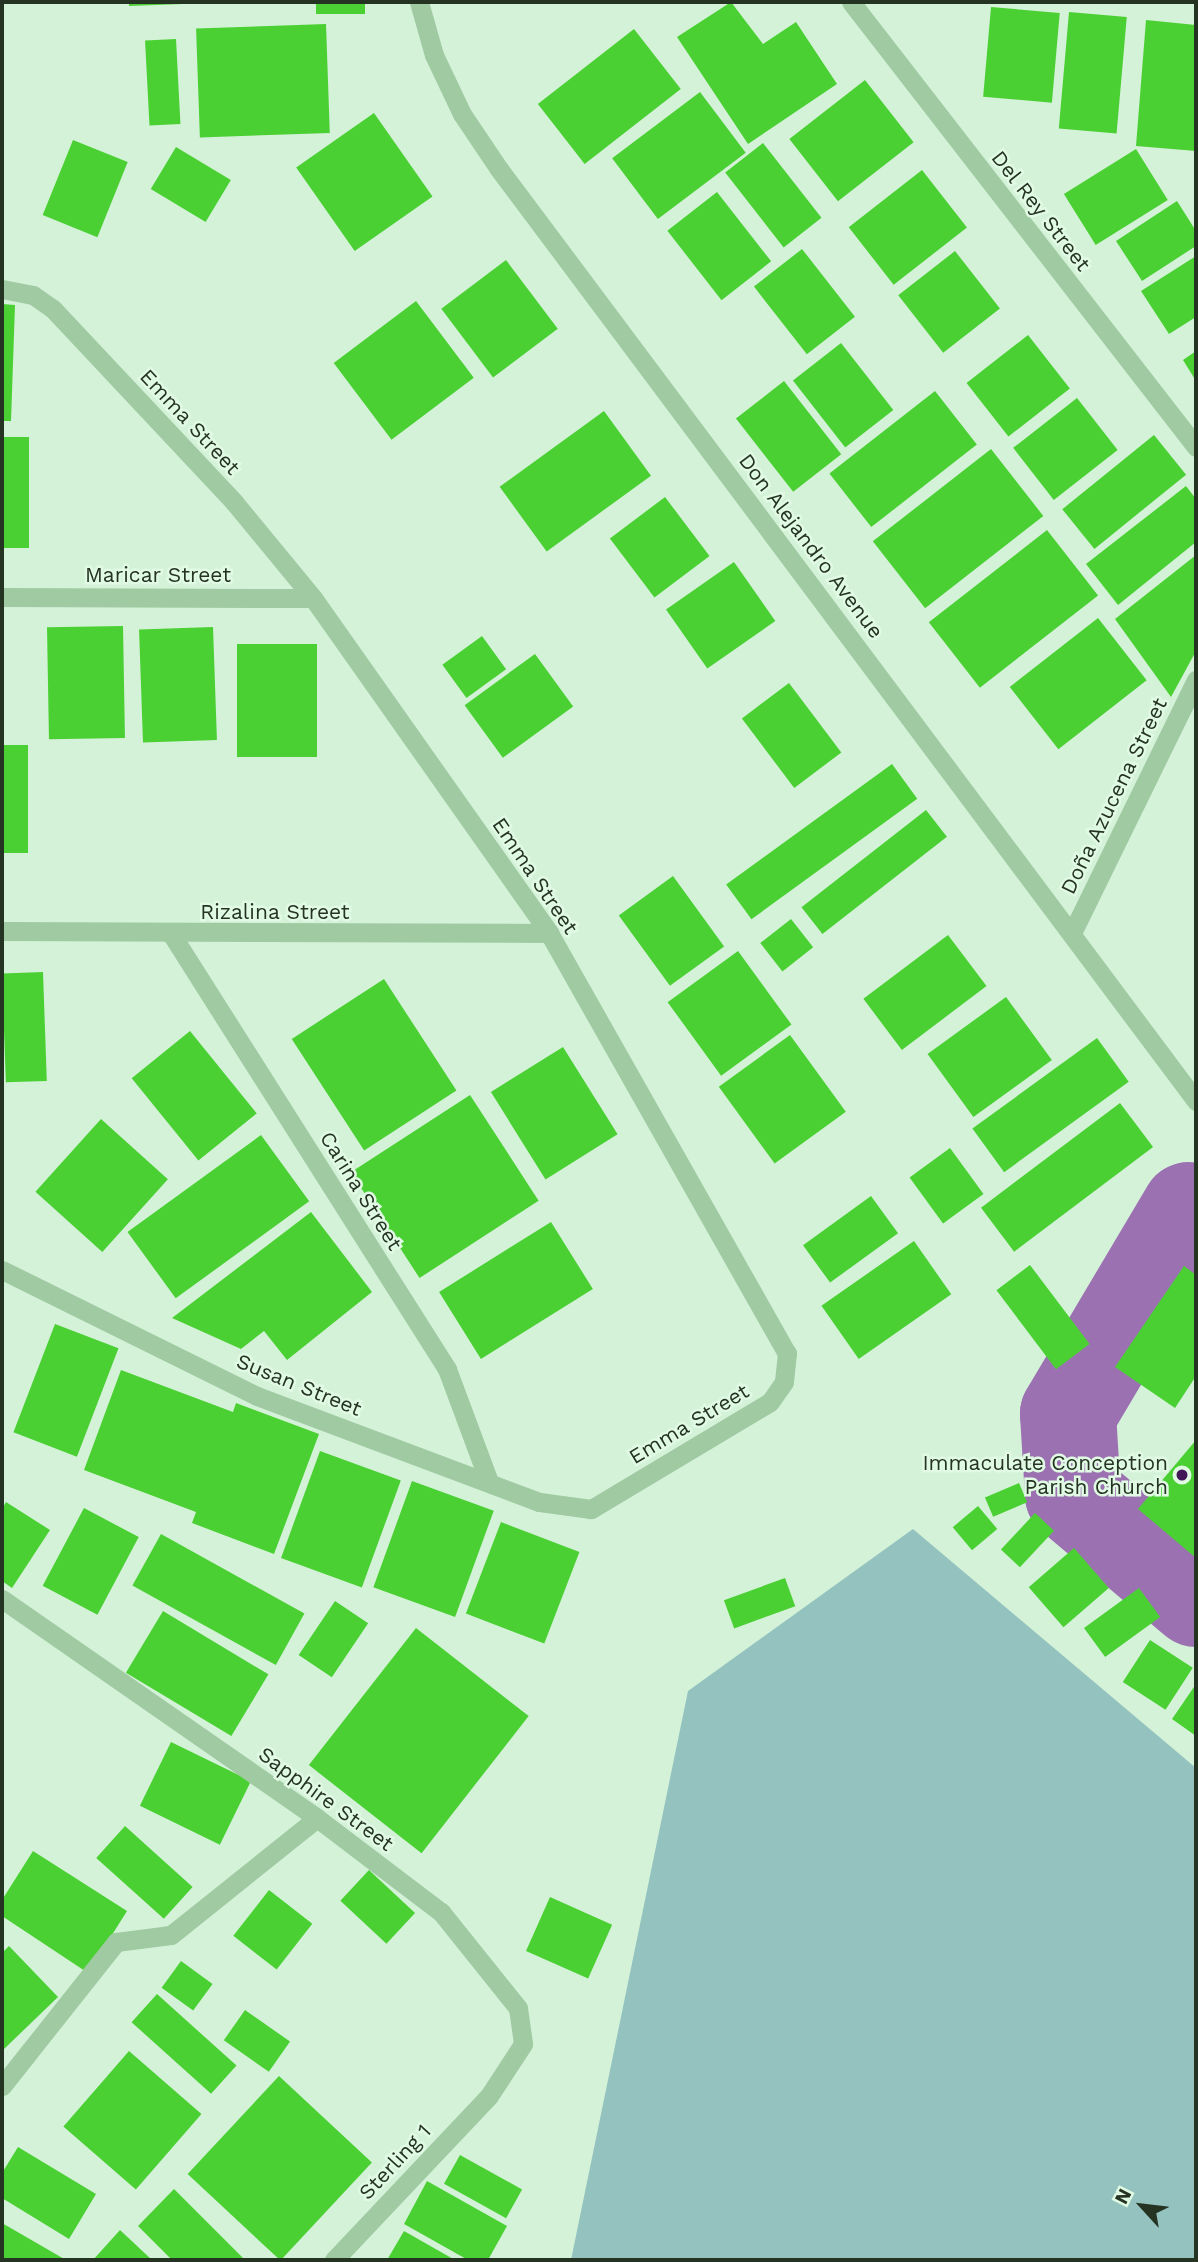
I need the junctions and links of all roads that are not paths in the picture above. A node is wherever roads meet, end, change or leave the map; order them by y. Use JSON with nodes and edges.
{"nodes":[{"id":1,"x":419,"y":2,"type":"edge"},
{"id":2,"x":850,"y":2,"type":"edge"},
{"id":3,"x":2,"y":289,"type":"edge"},
{"id":4,"x":1196,"y":447,"type":"edge"},
{"id":5,"x":2,"y":597,"type":"edge"},
{"id":6,"x":313,"y":598,"type":"junction"},
{"id":7,"x":1196,"y":680,"type":"edge"},
{"id":8,"x":2,"y":931,"type":"edge"},
{"id":9,"x":549,"y":933,"type":"junction"},
{"id":10,"x":1072,"y":933,"type":"junction"},
{"id":11,"x":172,"y":935,"type":"junction"},
{"id":12,"x":1196,"y":1101,"type":"edge"},
{"id":13,"x":2,"y":1270,"type":"edge"},
{"id":14,"x":489,"y":1482,"type":"junction"},
{"id":15,"x":592,"y":1509,"type":"joint"},
{"id":16,"x":2,"y":1598,"type":"edge"},
{"id":17,"x":317,"y":1818,"type":"junction"},
{"id":18,"x":2,"y":2086,"type":"edge"},
{"id":19,"x":489,"y":2096,"type":"joint"},
{"id":20,"x":334,"y":2260,"type":"edge"}],
"edges":[{"from":1,"to":10,"type":"street","name":"Don Alejandro Avenue"},
{"from":2,"to":4,"type":"street","name":"Del Rey Street"},
{"from":3,"to":6,"type":"street","name":"Emma Street"},
{"from":5,"to":6,"type":"street","name":"Maricar Street"},
{"from":6,"to":9,"type":"street","name":"Emma Street"},
{"from":7,"to":10,"type":"street","name":"Doña Azucena Street"},
{"from":8,"to":11,"type":"street","name":"Rizalina Street"},
{"from":9,"to":11,"type":"street","name":"Rizalina Street"},
{"from":9,"to":15,"type":"street","name":"Emma Street"},
{"from":10,"to":12,"type":"street","name":"Don Alejandro Avenue"},
{"from":11,"to":14,"type":"street","name":"Carina Street"},
{"from":13,"to":14,"type":"street","name":"Susan Street"},
{"from":14,"to":15,"type":"street","name":"Susan Street"},
{"from":16,"to":17,"type":"street","name":"Sapphire Street"},
{"from":17,"to":18,"type":"street"},
{"from":17,"to":19,"type":"street","name":"Sapphire Street"},
{"from":19,"to":20,"type":"street","name":"Sterling 1"}]}
